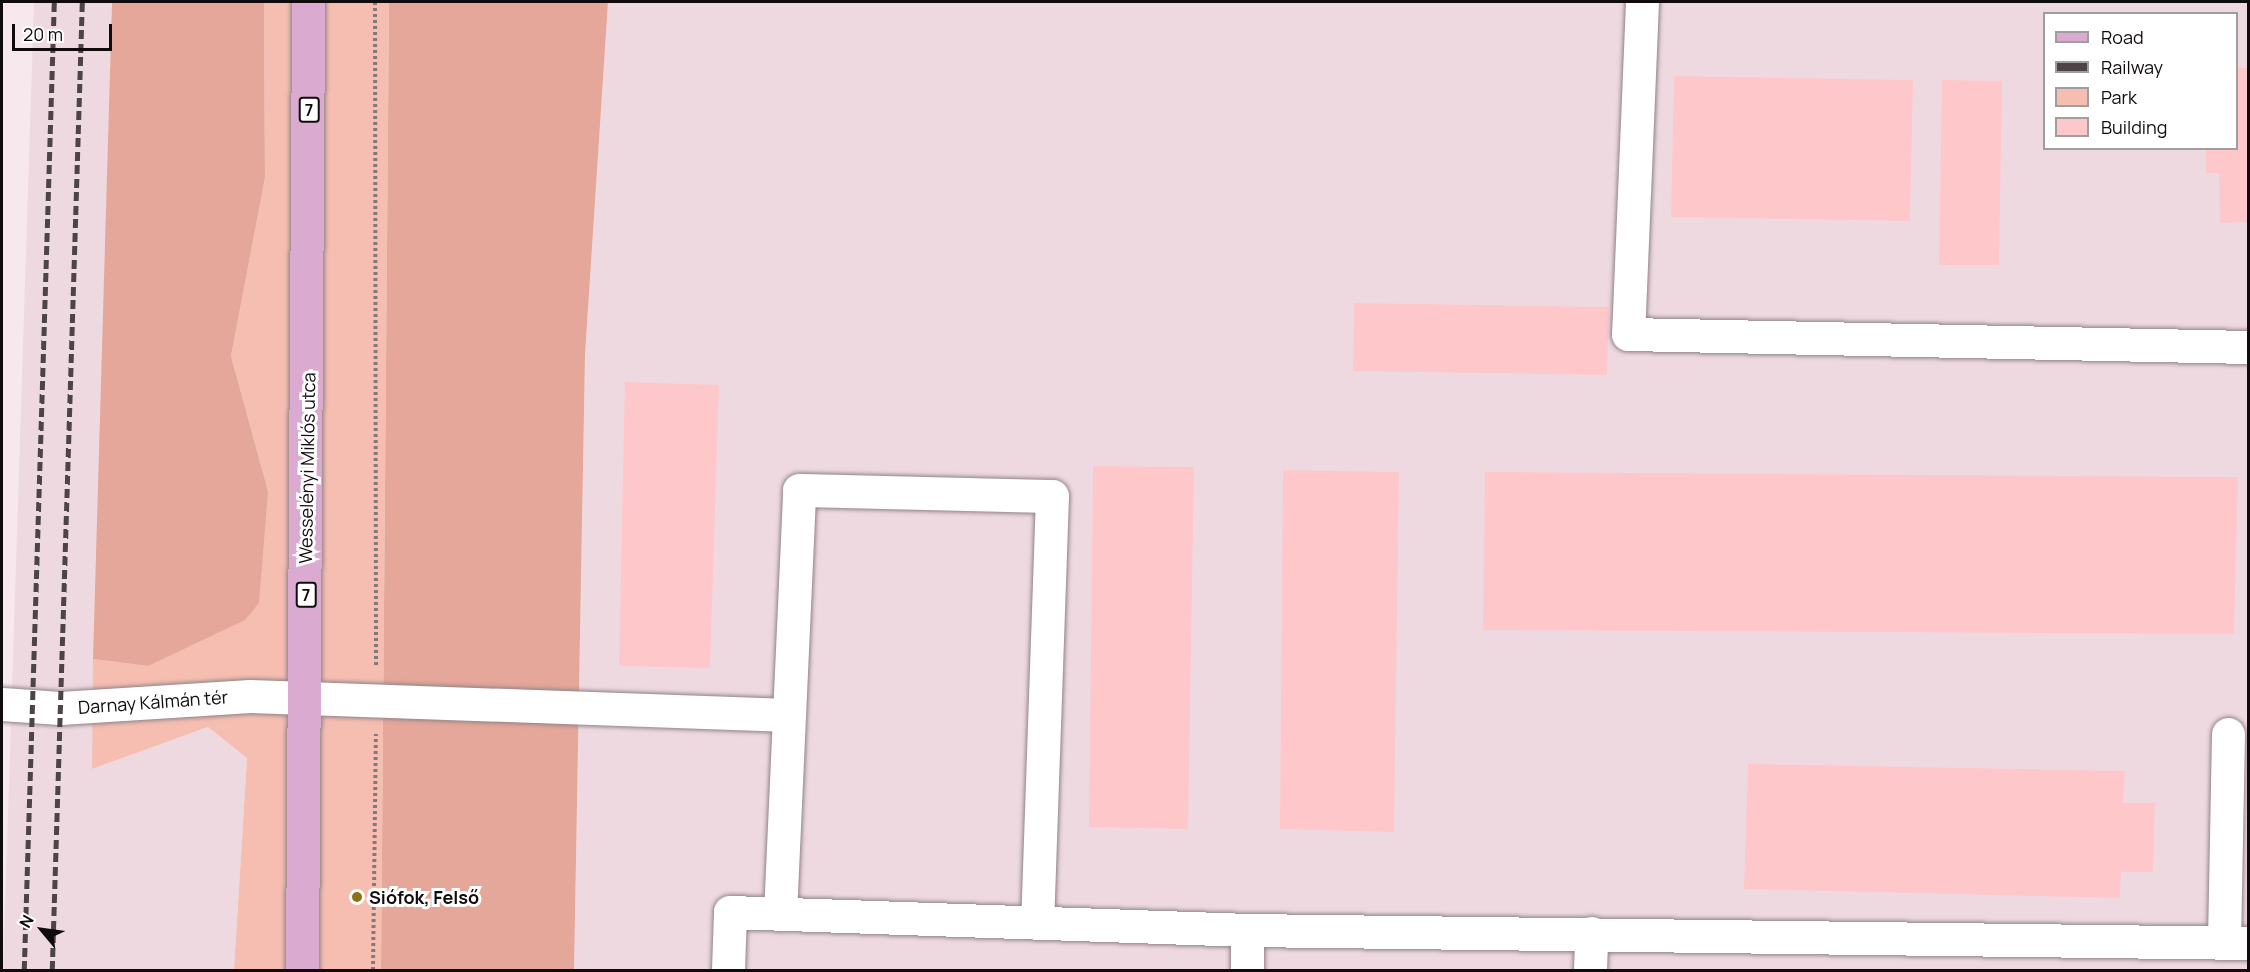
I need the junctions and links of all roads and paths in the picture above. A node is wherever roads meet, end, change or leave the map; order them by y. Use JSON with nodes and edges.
{"nodes":[{"id":1,"x":308,"y":2,"type":"edge"},
{"id":2,"x":375,"y":2,"type":"edge"},
{"id":3,"x":1642,"y":2,"type":"edge"},
{"id":4,"x":2248,"y":347,"type":"edge"},
{"id":5,"x":304,"y":699,"type":"junction"},
{"id":6,"x":2,"y":704,"type":"edge"},
{"id":7,"x":376,"y":705,"type":"junction"},
{"id":8,"x":789,"y":715,"type":"junction"},
{"id":9,"x":2228,"y":734,"type":"dead end"},
{"id":10,"x":780,"y":914,"type":"junction"},
{"id":11,"x":1037,"y":923,"type":"junction"},
{"id":12,"x":1247,"y":930,"type":"junction"},
{"id":13,"x":1591,"y":933,"type":"junction"},
{"id":14,"x":2236,"y":943,"type":"edge"},
{"id":15,"x":302,"y":970,"type":"edge"},
{"id":16,"x":373,"y":970,"type":"edge"},
{"id":17,"x":728,"y":970,"type":"edge"},
{"id":18,"x":1247,"y":970,"type":"edge"},
{"id":19,"x":1590,"y":970,"type":"edge"}],
"edges":[{"from":1,"to":5,"type":"main road","name":"Wesselényi Miklós utca","number":"7"},
{"from":2,"to":7,"type":"path"},
{"from":3,"to":4,"type":"street"},
{"from":5,"to":6,"type":"street","name":"Darnay Kálmán tér"},
{"from":5,"to":7,"type":"street","name":"Darnay Kálmán tér"},
{"from":5,"to":15,"type":"main road","name":"Wesselényi Miklós utca","number":"7"},
{"from":7,"to":8,"type":"street","name":"Darnay Kálmán tér"},
{"from":7,"to":16,"type":"path"},
{"from":8,"to":10,"type":"street"},
{"from":8,"to":11,"type":"street"},
{"from":9,"to":14,"type":"street"},
{"from":10,"to":11,"type":"street"},
{"from":10,"to":17,"type":"street"},
{"from":11,"to":12,"type":"street"},
{"from":12,"to":13,"type":"street"},
{"from":12,"to":18,"type":"street"},
{"from":13,"to":14,"type":"street"},
{"from":13,"to":19,"type":"street"}]}
